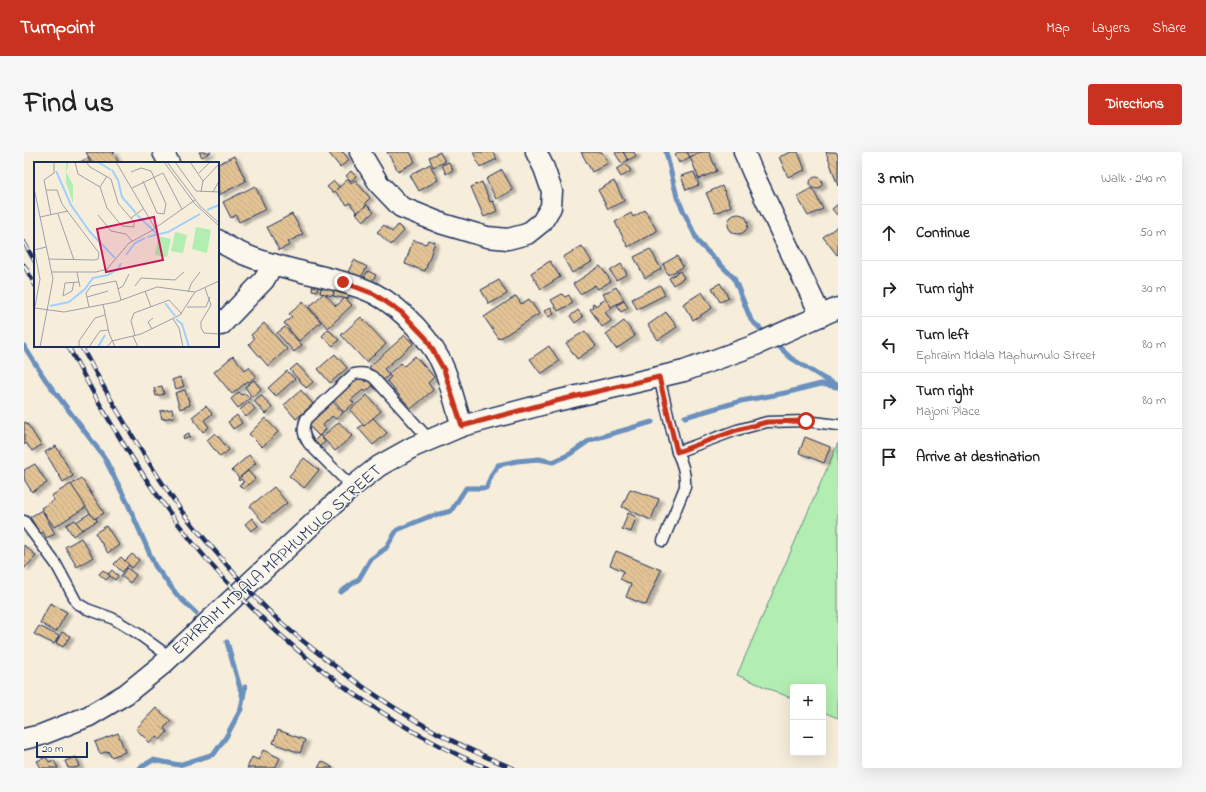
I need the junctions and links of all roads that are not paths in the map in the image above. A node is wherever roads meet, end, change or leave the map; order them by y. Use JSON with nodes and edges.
{"nodes":[{"id":1,"x":163,"y":152,"type":"edge"},
{"id":2,"x":360,"y":152,"type":"edge"},
{"id":3,"x":536,"y":152,"type":"edge"},
{"id":4,"x":744,"y":152,"type":"edge"},
{"id":5,"x":168,"y":162,"type":"edge"},
{"id":6,"x":219,"y":241,"type":"edge"},
{"id":7,"x":273,"y":264,"type":"junction"},
{"id":8,"x":829,"y":312,"type":"edge"},
{"id":9,"x":221,"y":325,"type":"dead end"},
{"id":10,"x":659,"y":377,"type":"junction"},
{"id":11,"x":838,"y":425,"type":"edge"},
{"id":12,"x":462,"y":426,"type":"junction"},
{"id":13,"x":430,"y":440,"type":"junction"},
{"id":14,"x":677,"y":452,"type":"junction"},
{"id":15,"x":352,"y":488,"type":"junction"},
{"id":16,"x":24,"y":521,"type":"edge"},
{"id":17,"x":663,"y":540,"type":"dead end"},
{"id":18,"x":170,"y":657,"type":"junction"},
{"id":19,"x":24,"y":739,"type":"edge"}],
"edges":[{"from":1,"to":5,"type":"street"},
{"from":2,"to":3,"type":"street"},
{"from":4,"to":8,"type":"street"},
{"from":6,"to":7,"type":"street"},
{"from":7,"to":9,"type":"street"},
{"from":7,"to":12,"type":"street"},
{"from":8,"to":10,"type":"street","name":"EPHRAIM MDALA MAPHUMULO STREET"},
{"from":10,"to":12,"type":"street","name":"EPHRAIM MDALA MAPHUMULO STREET"},
{"from":10,"to":14,"type":"lane"},
{"from":11,"to":14,"type":"lane"},
{"from":12,"to":13,"type":"street","name":"EPHRAIM MDALA MAPHUMULO STREET"},
{"from":13,"to":15,"type":"street","name":"EPHRAIM MDALA MAPHUMULO STREET"},
{"from":13,"to":15,"type":"lane"},
{"from":14,"to":17,"type":"lane"},
{"from":15,"to":18,"type":"street","name":"EPHRAIM MDALA MAPHUMULO STREET"},
{"from":16,"to":18,"type":"lane"},
{"from":18,"to":19,"type":"street","name":"EPHRAIM MDALA MAPHUMULO STREET"}]}
